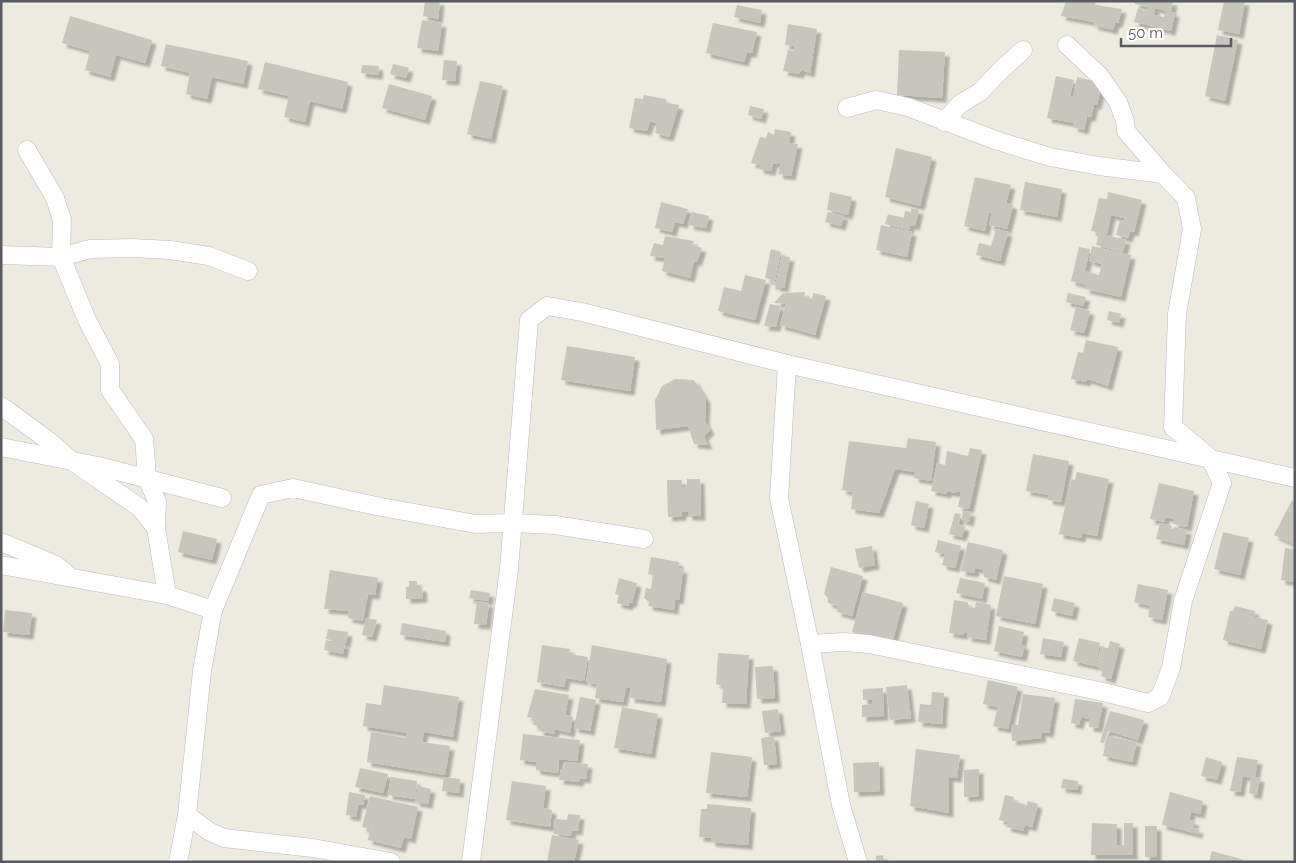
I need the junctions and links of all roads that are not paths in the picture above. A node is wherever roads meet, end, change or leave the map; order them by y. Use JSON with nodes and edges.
{"nodes":[{"id":1,"x":1067,"y":44,"type":"dead end"},
{"id":2,"x":1023,"y":50,"type":"dead end"},
{"id":3,"x":847,"y":108,"type":"dead end"},
{"id":4,"x":944,"y":122,"type":"junction"},
{"id":5,"x":28,"y":150,"type":"dead end"},
{"id":6,"x":1163,"y":174,"type":"junction"},
{"id":7,"x":1,"y":255,"type":"edge"},
{"id":8,"x":61,"y":257,"type":"junction"},
{"id":9,"x":248,"y":271,"type":"dead end"},
{"id":10,"x":787,"y":364,"type":"junction"},
{"id":11,"x":1,"y":406,"type":"edge"},
{"id":12,"x":1,"y":448,"type":"edge"},
{"id":13,"x":1210,"y":458,"type":"junction"},
{"id":14,"x":72,"y":461,"type":"junction"},
{"id":15,"x":146,"y":477,"type":"junction"},
{"id":16,"x":1295,"y":478,"type":"edge"},
{"id":17,"x":222,"y":498,"type":"dead end"},
{"id":18,"x":513,"y":523,"type":"junction"},
{"id":19,"x":156,"y":528,"type":"junction"},
{"id":20,"x":644,"y":539,"type":"dead end"},
{"id":21,"x":1,"y":542,"type":"edge"},
{"id":22,"x":1,"y":566,"type":"edge"},
{"id":23,"x":72,"y":578,"type":"junction"},
{"id":24,"x":167,"y":595,"type":"junction"},
{"id":25,"x":213,"y":610,"type":"junction"},
{"id":26,"x":810,"y":644,"type":"junction"},
{"id":27,"x":187,"y":815,"type":"junction"},
{"id":28,"x":178,"y":862,"type":"edge"},
{"id":29,"x":391,"y":862,"type":"edge"},
{"id":30,"x":471,"y":862,"type":"edge"},
{"id":31,"x":858,"y":862,"type":"edge"}],
"edges":[{"from":1,"to":6,"type":"street"},
{"from":2,"to":4,"type":"street"},
{"from":3,"to":4,"type":"street"},
{"from":4,"to":6,"type":"street"},
{"from":5,"to":8,"type":"street"},
{"from":6,"to":13,"type":"street"},
{"from":7,"to":8,"type":"street"},
{"from":8,"to":9,"type":"street"},
{"from":8,"to":15,"type":"street"},
{"from":10,"to":13,"type":"street"},
{"from":10,"to":18,"type":"street"},
{"from":10,"to":26,"type":"street"},
{"from":11,"to":14,"type":"street"},
{"from":12,"to":14,"type":"street"},
{"from":13,"to":16,"type":"street"},
{"from":13,"to":26,"type":"street"},
{"from":14,"to":15,"type":"street"},
{"from":14,"to":19,"type":"street"},
{"from":15,"to":17,"type":"street"},
{"from":15,"to":19,"type":"street"},
{"from":18,"to":20,"type":"street"},
{"from":18,"to":25,"type":"street"},
{"from":18,"to":30,"type":"street"},
{"from":19,"to":24,"type":"street"},
{"from":21,"to":23,"type":"street"},
{"from":22,"to":23,"type":"street"},
{"from":23,"to":24,"type":"street"},
{"from":24,"to":25,"type":"street"},
{"from":25,"to":27,"type":"street"},
{"from":26,"to":31,"type":"street"},
{"from":27,"to":28,"type":"street"},
{"from":27,"to":29,"type":"street"}]}
